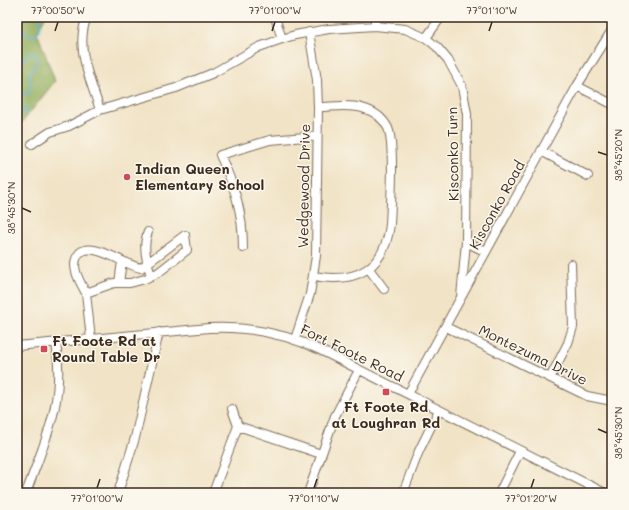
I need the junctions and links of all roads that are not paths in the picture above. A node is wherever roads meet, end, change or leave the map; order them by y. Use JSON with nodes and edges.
{"nodes":[{"id":1,"x":87,"y":17,"type":"edge"},
{"id":2,"x":275,"y":17,"type":"edge"},
{"id":3,"x":441,"y":17,"type":"edge"},
{"id":4,"x":375,"y":21,"type":"edge"},
{"id":5,"x":612,"y":30,"type":"edge"},
{"id":6,"x":309,"y":32,"type":"junction"},
{"id":7,"x":426,"y":38,"type":"junction"},
{"id":8,"x":282,"y":39,"type":"junction"},
{"id":9,"x":577,"y":86,"type":"junction"},
{"id":10,"x":612,"y":104,"type":"edge"},
{"id":11,"x":318,"y":107,"type":"junction"},
{"id":12,"x":100,"y":110,"type":"junction"},
{"id":13,"x":316,"y":136,"type":"junction"},
{"id":14,"x":32,"y":144,"type":"dead end"},
{"id":15,"x":541,"y":151,"type":"junction"},
{"id":16,"x":588,"y":176,"type":"dead end"},
{"id":17,"x":148,"y":232,"type":"dead end"},
{"id":18,"x":466,"y":242,"type":"junction"},
{"id":19,"x":243,"y":248,"type":"dead end"},
{"id":20,"x":487,"y":250,"type":"junction"},
{"id":21,"x":122,"y":261,"type":"junction"},
{"id":22,"x":147,"y":263,"type":"junction"},
{"id":23,"x":571,"y":264,"type":"dead end"},
{"id":24,"x":369,"y":269,"type":"junction"},
{"id":25,"x":151,"y":276,"type":"junction"},
{"id":26,"x":314,"y":276,"type":"junction"},
{"id":27,"x":119,"y":283,"type":"junction"},
{"id":28,"x":384,"y":289,"type":"dead end"},
{"id":29,"x":86,"y":293,"type":"junction"},
{"id":30,"x":461,"y":297,"type":"junction"},
{"id":31,"x":446,"y":327,"type":"junction"},
{"id":32,"x":159,"y":332,"type":"junction"},
{"id":33,"x":295,"y":338,"type":"junction"},
{"id":34,"x":91,"y":339,"type":"junction"},
{"id":35,"x":56,"y":342,"type":"junction"},
{"id":36,"x":17,"y":346,"type":"edge"},
{"id":37,"x":359,"y":370,"type":"junction"},
{"id":38,"x":550,"y":378,"type":"junction"},
{"id":39,"x":408,"y":394,"type":"junction"},
{"id":40,"x":612,"y":401,"type":"edge"},
{"id":41,"x":232,"y":409,"type":"dead end"},
{"id":42,"x":439,"y":410,"type":"junction"},
{"id":43,"x":238,"y":426,"type":"junction"},
{"id":44,"x":520,"y":451,"type":"junction"},
{"id":45,"x":321,"y":454,"type":"junction"},
{"id":46,"x":602,"y":492,"type":"edge"},
{"id":47,"x":26,"y":493,"type":"edge"},
{"id":48,"x":118,"y":493,"type":"edge"},
{"id":49,"x":213,"y":493,"type":"edge"},
{"id":50,"x":308,"y":493,"type":"edge"},
{"id":51,"x":403,"y":493,"type":"edge"},
{"id":52,"x":499,"y":493,"type":"edge"}],
"edges":[{"from":1,"to":12,"type":"street"},
{"from":2,"to":8,"type":"street"},
{"from":3,"to":7,"type":"street"},
{"from":4,"to":6,"type":"street","name":"Kisconko Turn"},
{"from":4,"to":7,"type":"street","name":"Kisconko Turn"},
{"from":5,"to":9,"type":"street","name":"Kisconko Road"},
{"from":6,"to":8,"type":"street","name":"Kisconko Turn"},
{"from":6,"to":11,"type":"street","name":"Wedgewood Drive"},
{"from":7,"to":18,"type":"street","name":"Kisconko Turn"},
{"from":8,"to":12,"type":"street","name":"Kisconko Turn"},
{"from":9,"to":10,"type":"street"},
{"from":9,"to":15,"type":"street","name":"Kisconko Road"},
{"from":11,"to":13,"type":"street","name":"Wedgewood Drive"},
{"from":11,"to":24,"type":"street"},
{"from":12,"to":14,"type":"street","name":"Kisconko Turn"},
{"from":13,"to":19,"type":"street"},
{"from":13,"to":26,"type":"street","name":"Wedgewood Drive"},
{"from":15,"to":16,"type":"street"},
{"from":15,"to":20,"type":"street","name":"Kisconko Road"},
{"from":17,"to":22,"type":"street"},
{"from":18,"to":20,"type":"street"},
{"from":18,"to":30,"type":"street","name":"Kisconko Turn"},
{"from":20,"to":30,"type":"street","name":"Kisconko Road"},
{"from":21,"to":22,"type":"street"},
{"from":21,"to":27,"type":"street"},
{"from":21,"to":29,"type":"street"},
{"from":22,"to":25,"type":"street"},
{"from":22,"to":25,"type":"street"},
{"from":23,"to":38,"type":"street"},
{"from":24,"to":26,"type":"street"},
{"from":24,"to":28,"type":"street"},
{"from":25,"to":27,"type":"street"},
{"from":26,"to":33,"type":"street","name":"Wedgewood Drive"},
{"from":27,"to":29,"type":"street"},
{"from":29,"to":34,"type":"street"},
{"from":30,"to":31,"type":"street","name":"Kisconko Road"},
{"from":31,"to":38,"type":"street","name":"Montezuma Drive"},
{"from":31,"to":39,"type":"street","name":"Kisconko Road"},
{"from":32,"to":33,"type":"street","name":"Fort Foote Road"},
{"from":32,"to":34,"type":"street","name":"Fort Foote Road"},
{"from":32,"to":48,"type":"street"},
{"from":33,"to":37,"type":"street","name":"Fort Foote Road"},
{"from":34,"to":35,"type":"street","name":"Fort Foote Road"},
{"from":35,"to":36,"type":"street","name":"Fort Foote Road"},
{"from":35,"to":47,"type":"street"},
{"from":37,"to":39,"type":"street","name":"Fort Foote Road"},
{"from":37,"to":45,"type":"street"},
{"from":38,"to":40,"type":"street","name":"Montezuma Drive"},
{"from":39,"to":42,"type":"street","name":"Fort Foote Road"},
{"from":41,"to":43,"type":"street"},
{"from":42,"to":44,"type":"street","name":"Fort Foote Road"},
{"from":42,"to":51,"type":"street"},
{"from":43,"to":45,"type":"street"},
{"from":43,"to":49,"type":"street"},
{"from":44,"to":46,"type":"street","name":"Fort Foote Road"},
{"from":44,"to":52,"type":"street"},
{"from":45,"to":50,"type":"street"}]}
